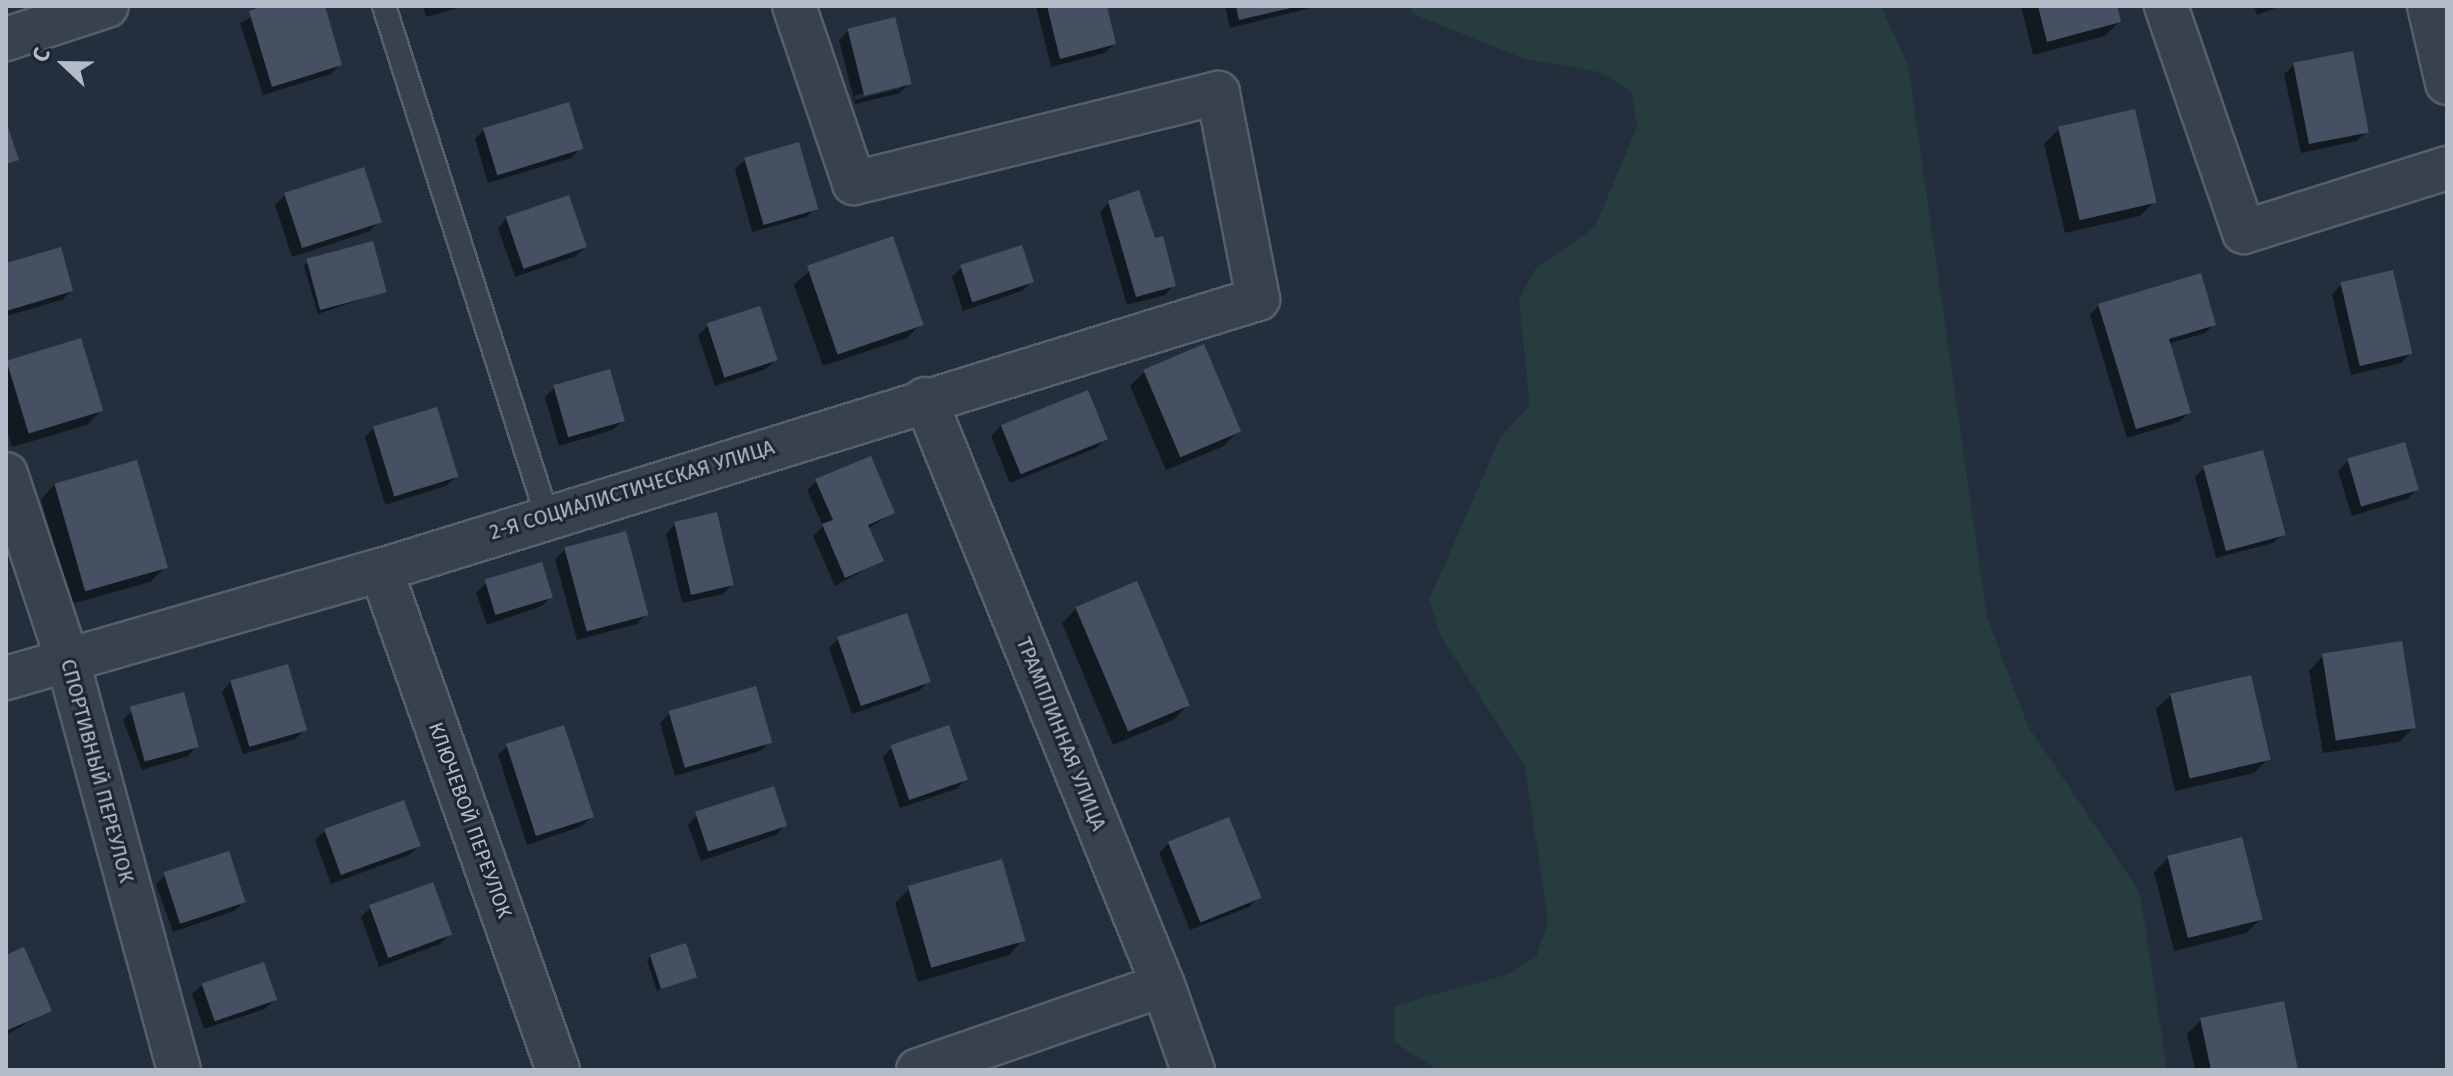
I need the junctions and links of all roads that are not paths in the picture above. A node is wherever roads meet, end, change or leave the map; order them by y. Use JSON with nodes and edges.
{"nodes":[{"id":1,"x":107,"y":6,"type":"edge"},
{"id":2,"x":384,"y":6,"type":"edge"},
{"id":3,"x":794,"y":6,"type":"edge"},
{"id":4,"x":2166,"y":6,"type":"edge"},
{"id":5,"x":2429,"y":6,"type":"edge"},
{"id":6,"x":6,"y":39,"type":"edge"},
{"id":7,"x":2447,"y":83,"type":"edge"},
{"id":8,"x":2447,"y":168,"type":"edge"},
{"id":9,"x":925,"y":399,"type":"junction"},
{"id":10,"x":6,"y":474,"type":"edge"},
{"id":11,"x":547,"y":516,"type":"junction"},
{"id":12,"x":381,"y":570,"type":"junction"},
{"id":13,"x":67,"y":658,"type":"junction"},
{"id":14,"x":6,"y":678,"type":"edge"},
{"id":15,"x":1163,"y":985,"type":"junction"},
{"id":16,"x":179,"y":1070,"type":"edge"},
{"id":17,"x":558,"y":1070,"type":"edge"},
{"id":18,"x":918,"y":1070,"type":"edge"},
{"id":19,"x":1193,"y":1070,"type":"edge"}],
"edges":[{"from":1,"to":6,"type":"street"},
{"from":2,"to":11,"type":"lane"},
{"from":3,"to":9,"type":"street","name":"2-Я СОЦИАЛИСТИЧЕСКАЯ УЛИЦА"},
{"from":4,"to":8,"type":"street"},
{"from":5,"to":7,"type":"street"},
{"from":9,"to":11,"type":"street","name":"2-Я СОЦИАЛИСТИЧЕСКАЯ УЛИЦА"},
{"from":9,"to":15,"type":"street","name":"ТРАМПЛИННАЯ УЛИЦА"},
{"from":10,"to":13,"type":"street","name":"СПОРТИВНЫЙ ПЕРЕУЛОК"},
{"from":11,"to":12,"type":"street","name":"2-Я СОЦИАЛИСТИЧЕСКАЯ УЛИЦА"},
{"from":12,"to":13,"type":"street","name":"2-Я СОЦИАЛИСТИЧЕСКАЯ УЛИЦА"},
{"from":12,"to":17,"type":"street","name":"КЛЮЧЕВОЙ ПЕРЕУЛОК"},
{"from":13,"to":14,"type":"street","name":"2-Я СОЦИАЛИСТИЧЕСКАЯ УЛИЦА"},
{"from":13,"to":16,"type":"street","name":"СПОРТИВНЫЙ ПЕРЕУЛОК"},
{"from":15,"to":18,"type":"street"},
{"from":15,"to":19,"type":"street","name":"ТРАМПЛИННАЯ УЛИЦА"}]}
